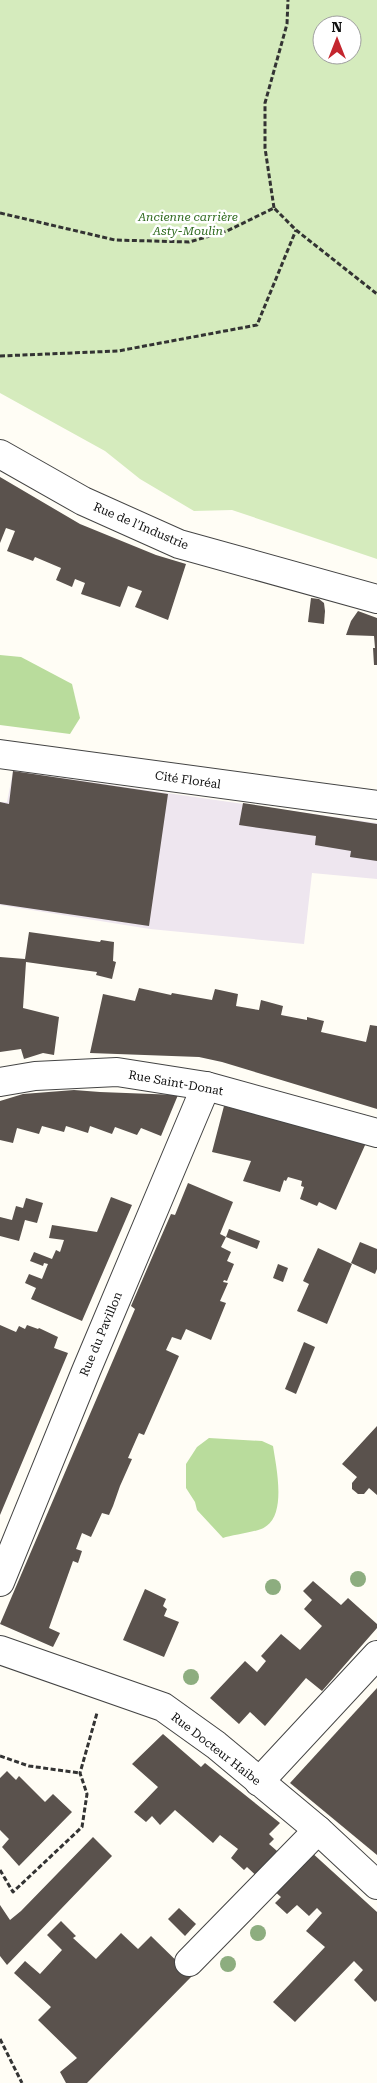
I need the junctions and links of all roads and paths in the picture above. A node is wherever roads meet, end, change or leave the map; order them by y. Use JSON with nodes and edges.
{"nodes":[{"id":1,"x":288,"y":0,"type":"edge"},
{"id":2,"x":274,"y":208,"type":"junction"},
{"id":3,"x":0,"y":213,"type":"edge"},
{"id":4,"x":296,"y":230,"type":"junction"},
{"id":5,"x":377,"y":294,"type":"edge"},
{"id":6,"x":0,"y":356,"type":"edge"},
{"id":7,"x":0,"y":454,"type":"edge"},
{"id":8,"x":377,"y":599,"type":"edge"},
{"id":9,"x":0,"y":754,"type":"edge"},
{"id":10,"x":377,"y":804,"type":"edge"},
{"id":11,"x":0,"y":1082,"type":"edge"},
{"id":12,"x":206,"y":1086,"type":"junction"},
{"id":13,"x":377,"y":1133,"type":"edge"},
{"id":14,"x":0,"y":1582,"type":"edge"},
{"id":15,"x":0,"y":1650,"type":"edge"},
{"id":16,"x":377,"y":1655,"type":"edge"},
{"id":17,"x":105,"y":1686,"type":"junction"},
{"id":18,"x":0,"y":1756,"type":"edge"},
{"id":19,"x":80,"y":1773,"type":"junction"},
{"id":20,"x":259,"y":1782,"type":"junction"},
{"id":21,"x":318,"y":1830,"type":"junction"},
{"id":22,"x":0,"y":1870,"type":"edge"},
{"id":23,"x":377,"y":1885,"type":"edge"},
{"id":24,"x":189,"y":1962,"type":"dead end"},
{"id":25,"x":0,"y":2039,"type":"edge"},
{"id":26,"x":22,"y":2083,"type":"edge"}],
"edges":[{"from":1,"to":2,"type":"path"},
{"from":2,"to":3,"type":"path"},
{"from":2,"to":4,"type":"path"},
{"from":4,"to":5,"type":"path"},
{"from":4,"to":6,"type":"path"},
{"from":7,"to":8,"type":"street","name":"Rue de l'Industrie"},
{"from":9,"to":10,"type":"street","name":"Cité Floréal"},
{"from":11,"to":12,"type":"street","name":"Rue Saint-Donat"},
{"from":12,"to":13,"type":"street","name":"Rue Saint-Donat"},
{"from":12,"to":14,"type":"street","name":"Rue du Pavillon"},
{"from":15,"to":17,"type":"street","name":"Rue Docteur Haibe"},
{"from":16,"to":20,"type":"street"},
{"from":17,"to":19,"type":"path"},
{"from":17,"to":20,"type":"street","name":"Rue Docteur Haibe"},
{"from":18,"to":19,"type":"path"},
{"from":19,"to":22,"type":"path"},
{"from":20,"to":21,"type":"street","name":"Rue Docteur Haibe"},
{"from":21,"to":23,"type":"street","name":"Rue Docteur Haibe"},
{"from":21,"to":24,"type":"street"},
{"from":25,"to":26,"type":"path"}]}
